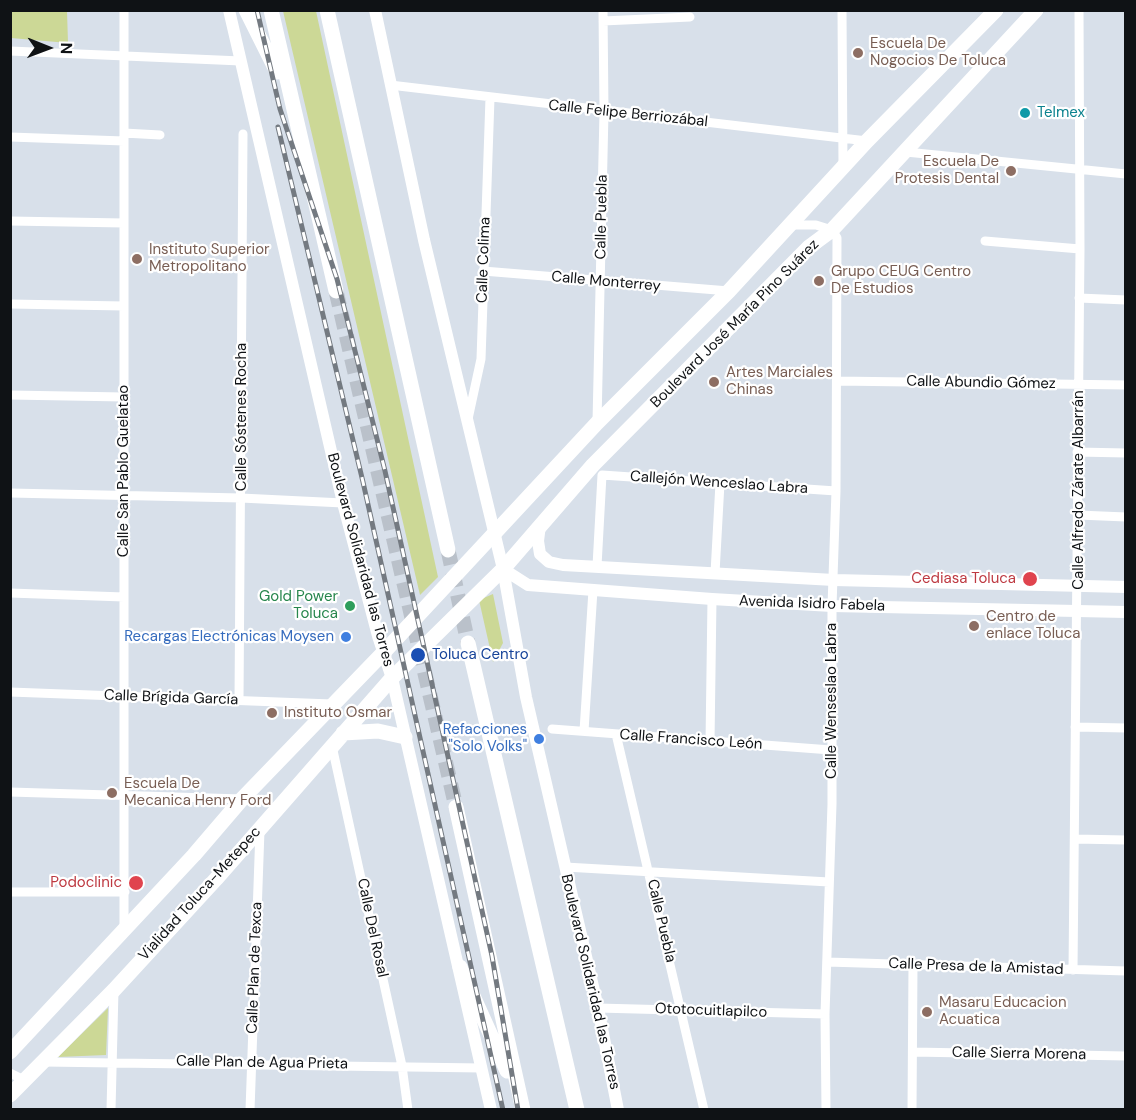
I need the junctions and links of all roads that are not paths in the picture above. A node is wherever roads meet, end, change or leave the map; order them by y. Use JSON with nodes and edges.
{"nodes":[{"id":1,"x":124,"y":10,"type":"edge"},
{"id":2,"x":229,"y":10,"type":"edge"},
{"id":3,"x":246,"y":10,"type":"edge"},
{"id":4,"x":271,"y":10,"type":"edge"},
{"id":5,"x":328,"y":10,"type":"edge"},
{"id":6,"x":375,"y":10,"type":"edge"},
{"id":7,"x":842,"y":10,"type":"edge"},
{"id":8,"x":996,"y":10,"type":"edge"},
{"id":9,"x":1036,"y":10,"type":"edge"},
{"id":10,"x":1079,"y":10,"type":"edge"},
{"id":11,"x":603,"y":16,"type":"edge"},
{"id":12,"x":690,"y":17,"type":"dead end"},
{"id":13,"x":10,"y":51,"type":"edge"},
{"id":14,"x":123,"y":57,"type":"junction"},
{"id":15,"x":241,"y":61,"type":"junction"},
{"id":16,"x":390,"y":85,"type":"junction"},
{"id":17,"x":490,"y":98,"type":"junction"},
{"id":18,"x":604,"y":112,"type":"junction"},
{"id":19,"x":296,"y":117,"type":"junction"},
{"id":20,"x":243,"y":134,"type":"dead end"},
{"id":21,"x":160,"y":135,"type":"dead end"},
{"id":22,"x":10,"y":137,"type":"edge"},
{"id":23,"x":124,"y":137,"type":"junction"},
{"id":24,"x":842,"y":137,"type":"junction"},
{"id":25,"x":867,"y":141,"type":"junction"},
{"id":26,"x":906,"y":152,"type":"junction"},
{"id":27,"x":843,"y":166,"type":"junction"},
{"id":28,"x":1078,"y":171,"type":"junction"},
{"id":29,"x":1125,"y":174,"type":"edge"},
{"id":30,"x":10,"y":221,"type":"edge"},
{"id":31,"x":124,"y":222,"type":"junction"},
{"id":32,"x":789,"y":225,"type":"junction"},
{"id":33,"x":832,"y":230,"type":"junction"},
{"id":34,"x":985,"y":241,"type":"dead end"},
{"id":35,"x":1080,"y":249,"type":"junction"},
{"id":36,"x":483,"y":272,"type":"junction"},
{"id":37,"x":601,"y":282,"type":"junction"},
{"id":38,"x":336,"y":291,"type":"tunnel mouth"},
{"id":39,"x":729,"y":291,"type":"junction"},
{"id":40,"x":1079,"y":298,"type":"junction"},
{"id":41,"x":1125,"y":300,"type":"edge"},
{"id":42,"x":10,"y":304,"type":"edge"},
{"id":43,"x":124,"y":306,"type":"junction"},
{"id":44,"x":837,"y":381,"type":"junction"},
{"id":45,"x":1079,"y":385,"type":"junction"},
{"id":46,"x":1125,"y":386,"type":"edge"},
{"id":47,"x":10,"y":395,"type":"edge"},
{"id":48,"x":124,"y":398,"type":"junction"},
{"id":49,"x":467,"y":421,"type":"junction"},
{"id":50,"x":597,"y":423,"type":"junction"},
{"id":51,"x":1077,"y":452,"type":"junction"},
{"id":52,"x":1125,"y":453,"type":"edge"},
{"id":53,"x":720,"y":483,"type":"junction"},
{"id":54,"x":836,"y":491,"type":"junction"},
{"id":55,"x":10,"y":493,"type":"edge"},
{"id":56,"x":124,"y":495,"type":"junction"},
{"id":57,"x":241,"y":498,"type":"junction"},
{"id":58,"x":344,"y":503,"type":"junction"},
{"id":59,"x":1078,"y":515,"type":"junction"},
{"id":60,"x":1125,"y":517,"type":"edge"},
{"id":61,"x":540,"y":524,"type":"junction"},
{"id":62,"x":494,"y":535,"type":"junction"},
{"id":63,"x":448,"y":550,"type":"tunnel mouth"},
{"id":64,"x":597,"y":566,"type":"junction"},
{"id":65,"x":503,"y":569,"type":"junction"},
{"id":66,"x":715,"y":573,"type":"junction"},
{"id":67,"x":834,"y":580,"type":"junction"},
{"id":68,"x":1078,"y":586,"type":"junction"},
{"id":69,"x":1125,"y":587,"type":"edge"},
{"id":70,"x":593,"y":590,"type":"junction"},
{"id":71,"x":10,"y":593,"type":"edge"},
{"id":72,"x":124,"y":597,"type":"junction"},
{"id":73,"x":712,"y":599,"type":"junction"},
{"id":74,"x":427,"y":606,"type":"joint"},
{"id":75,"x":832,"y":606,"type":"junction"},
{"id":76,"x":1078,"y":610,"type":"junction"},
{"id":77,"x":1125,"y":612,"type":"edge"},
{"id":78,"x":433,"y":636,"type":"joint"},
{"id":79,"x":468,"y":642,"type":"tunnel mouth"},
{"id":80,"x":384,"y":652,"type":"junction"},
{"id":81,"x":392,"y":678,"type":"junction"},
{"id":82,"x":10,"y":692,"type":"edge"},
{"id":83,"x":123,"y":695,"type":"junction"},
{"id":84,"x":239,"y":700,"type":"junction"},
{"id":85,"x":332,"y":704,"type":"junction"},
{"id":86,"x":1075,"y":727,"type":"junction"},
{"id":87,"x":1125,"y":728,"type":"edge"},
{"id":88,"x":552,"y":729,"type":"dead end"},
{"id":89,"x":584,"y":730,"type":"junction"},
{"id":90,"x":343,"y":733,"type":"junction"},
{"id":91,"x":616,"y":734,"type":"junction"},
{"id":92,"x":405,"y":737,"type":"junction"},
{"id":93,"x":710,"y":742,"type":"junction"},
{"id":94,"x":332,"y":746,"type":"junction"},
{"id":95,"x":831,"y":750,"type":"junction"},
{"id":96,"x":10,"y":792,"type":"edge"},
{"id":97,"x":124,"y":794,"type":"junction"},
{"id":98,"x":242,"y":799,"type":"junction"},
{"id":99,"x":456,"y":807,"type":"tunnel mouth"},
{"id":100,"x":260,"y":827,"type":"junction"},
{"id":101,"x":1075,"y":838,"type":"junction"},
{"id":102,"x":1125,"y":840,"type":"edge"},
{"id":103,"x":565,"y":867,"type":"junction"},
{"id":104,"x":650,"y":871,"type":"junction"},
{"id":105,"x":829,"y":882,"type":"junction"},
{"id":106,"x":10,"y":892,"type":"edge"},
{"id":107,"x":124,"y":892,"type":"junction"},
{"id":108,"x":124,"y":931,"type":"junction"},
{"id":109,"x":827,"y":962,"type":"junction"},
{"id":110,"x":913,"y":965,"type":"junction"},
{"id":111,"x":460,"y":967,"type":"junction"},
{"id":112,"x":1073,"y":970,"type":"junction"},
{"id":113,"x":1125,"y":970,"type":"edge"},
{"id":114,"x":114,"y":990,"type":"junction"},
{"id":115,"x":598,"y":1008,"type":"junction"},
{"id":116,"x":682,"y":1009,"type":"junction"},
{"id":117,"x":825,"y":1014,"type":"junction"},
{"id":118,"x":17,"y":1035,"type":"edge"},
{"id":119,"x":10,"y":1052,"type":"edge"},
{"id":120,"x":913,"y":1052,"type":"junction"},
{"id":121,"x":1125,"y":1056,"type":"edge"},
{"id":122,"x":113,"y":1061,"type":"junction"},
{"id":123,"x":42,"y":1062,"type":"junction"},
{"id":124,"x":251,"y":1063,"type":"junction"},
{"id":125,"x":402,"y":1066,"type":"junction"},
{"id":126,"x":482,"y":1068,"type":"junction"},
{"id":127,"x":17,"y":1077,"type":"edge"},
{"id":128,"x":10,"y":1095,"type":"edge"},
{"id":129,"x":407,"y":1107,"type":"edge"},
{"id":130,"x":522,"y":1108,"type":"edge"},
{"id":131,"x":111,"y":1110,"type":"edge"},
{"id":132,"x":250,"y":1110,"type":"edge"},
{"id":133,"x":491,"y":1110,"type":"edge"},
{"id":134,"x":577,"y":1110,"type":"edge"},
{"id":135,"x":618,"y":1110,"type":"edge"},
{"id":136,"x":704,"y":1110,"type":"edge"},
{"id":137,"x":826,"y":1110,"type":"edge"},
{"id":138,"x":912,"y":1110,"type":"edge"}],
"edges":[{"from":1,"to":14,"type":"street","name":"Calle San Pablo Guelatao"},
{"from":2,"to":15,"type":"main road","name":"Boulevard Solidaridad las Torres"},
{"from":3,"to":19,"type":"highway"},
{"from":4,"to":19,"type":"highway"},
{"from":5,"to":63,"type":"highway"},
{"from":6,"to":16,"type":"main road","name":"Boulevard Solidaridad las Torres"},
{"from":7,"to":24,"type":"street"},
{"from":8,"to":25,"type":"highway","name":"Boulevard José María Pino Suárez"},
{"from":9,"to":26,"type":"highway","name":"Boulevard José María Pino Suárez"},
{"from":10,"to":28,"type":"street","name":"Calle Alfredo Zárate Albarrán"},
{"from":11,"to":12,"type":"street"},
{"from":11,"to":18,"type":"street","name":"Calle Puebla"},
{"from":13,"to":14,"type":"street"},
{"from":14,"to":15,"type":"street"},
{"from":14,"to":23,"type":"street","name":"Calle San Pablo Guelatao"},
{"from":15,"to":58,"type":"main road","name":"Boulevard Solidaridad las Torres"},
{"from":16,"to":17,"type":"street","name":"Calle Felipe Berriozábal"},
{"from":16,"to":49,"type":"main road","name":"Boulevard Solidaridad las Torres"},
{"from":17,"to":18,"type":"street","name":"Calle Felipe Berriozábal"},
{"from":17,"to":36,"type":"street","name":"Calle Colima"},
{"from":18,"to":24,"type":"street","name":"Calle Felipe Berriozábal"},
{"from":18,"to":37,"type":"street","name":"Calle Puebla"},
{"from":19,"to":38,"type":"highway"},
{"from":20,"to":57,"type":"street","name":"Calle Sóstenes Rocha"},
{"from":21,"to":23,"type":"street"},
{"from":22,"to":23,"type":"street"},
{"from":23,"to":31,"type":"street","name":"Calle San Pablo Guelatao"},
{"from":24,"to":25,"type":"street","name":"Calle Felipe Berriozábal"},
{"from":24,"to":27,"type":"street"},
{"from":25,"to":27,"type":"highway","name":"Boulevard José María Pino Suárez"},
{"from":26,"to":28,"type":"street"},
{"from":26,"to":33,"type":"highway","name":"Boulevard José María Pino Suárez"},
{"from":27,"to":32,"type":"highway","name":"Boulevard José María Pino Suárez"},
{"from":28,"to":29,"type":"street"},
{"from":28,"to":35,"type":"street","name":"Calle Alfredo Zárate Albarrán"},
{"from":30,"to":31,"type":"street"},
{"from":31,"to":43,"type":"street","name":"Calle San Pablo Guelatao"},
{"from":32,"to":33,"type":"street"},
{"from":32,"to":39,"type":"highway","name":"Boulevard José María Pino Suárez"},
{"from":33,"to":44,"type":"street","name":"Calle Wenseslao Labra"},
{"from":33,"to":61,"type":"highway","name":"Boulevard José María Pino Suárez"},
{"from":34,"to":35,"type":"street"},
{"from":35,"to":40,"type":"street","name":"Calle Alfredo Zárate Albarrán"},
{"from":36,"to":37,"type":"street","name":"Calle Monterrey"},
{"from":36,"to":49,"type":"street","name":"Calle Colima"},
{"from":37,"to":39,"type":"street","name":"Calle Monterrey"},
{"from":37,"to":50,"type":"street","name":"Calle Puebla"},
{"from":39,"to":50,"type":"highway","name":"Boulevard José María Pino Suárez"},
{"from":40,"to":41,"type":"street"},
{"from":40,"to":45,"type":"street","name":"Calle Alfredo Zárate Albarrán"},
{"from":42,"to":43,"type":"street"},
{"from":43,"to":48,"type":"street","name":"Calle San Pablo Guelatao"},
{"from":44,"to":45,"type":"street","name":"Calle Abundio Gómez"},
{"from":44,"to":54,"type":"street","name":"Calle Wenseslao Labra"},
{"from":45,"to":46,"type":"street","name":"Calle Abundio Gómez"},
{"from":45,"to":51,"type":"street","name":"Calle Alfredo Zárate Albarrán"},
{"from":47,"to":48,"type":"street"},
{"from":48,"to":56,"type":"street","name":"Calle San Pablo Guelatao"},
{"from":49,"to":62,"type":"main road","name":"Boulevard Solidaridad las Torres"},
{"from":50,"to":62,"type":"highway","name":"Boulevard José María Pino Suárez"},
{"from":51,"to":52,"type":"street"},
{"from":51,"to":59,"type":"street","name":"Calle Alfredo Zárate Albarrán"},
{"from":53,"to":54,"type":"street","name":"Callejón Wenceslao Labra"},
{"from":53,"to":64,"type":"street","name":"Callejón Wenceslao Labra"},
{"from":53,"to":66,"type":"street"},
{"from":54,"to":67,"type":"street","name":"Calle Wenseslao Labra"},
{"from":55,"to":56,"type":"street"},
{"from":56,"to":57,"type":"street"},
{"from":56,"to":72,"type":"street","name":"Calle San Pablo Guelatao"},
{"from":57,"to":58,"type":"street"},
{"from":57,"to":84,"type":"street","name":"Calle Sóstenes Rocha"},
{"from":58,"to":80,"type":"main road","name":"Boulevard Solidaridad las Torres"},
{"from":59,"to":60,"type":"street"},
{"from":59,"to":68,"type":"street","name":"Calle Alfredo Zárate Albarrán"},
{"from":61,"to":64,"type":"main road","name":"Avenida Isidro Fabela"},
{"from":61,"to":65,"type":"highway","name":"Boulevard José María Pino Suárez"},
{"from":62,"to":65,"type":"main road","name":"Boulevard Solidaridad las Torres"},
{"from":62,"to":74,"type":"highway","name":"Boulevard José María Pino Suárez"},
{"from":64,"to":66,"type":"main road","name":"Avenida Isidro Fabela"},
{"from":65,"to":70,"type":"main road","name":"Avenida Isidro Fabela"},
{"from":65,"to":78,"type":"highway","name":"Boulevard José María Pino Suárez"},
{"from":65,"to":103,"type":"main road","name":"Boulevard Solidaridad las Torres"},
{"from":66,"to":67,"type":"main road","name":"Avenida Isidro Fabela"},
{"from":67,"to":68,"type":"main road","name":"Avenida Isidro Fabela"},
{"from":67,"to":75,"type":"street","name":"Calle Wenseslao Labra"},
{"from":68,"to":69,"type":"main road","name":"Avenida Isidro Fabela"},
{"from":68,"to":76,"type":"street","name":"Calle Alfredo Zárate Albarrán"},
{"from":70,"to":73,"type":"main road","name":"Avenida Isidro Fabela"},
{"from":70,"to":89,"type":"street"},
{"from":71,"to":72,"type":"street"},
{"from":72,"to":83,"type":"street","name":"Calle San Pablo Guelatao"},
{"from":73,"to":75,"type":"main road","name":"Avenida Isidro Fabela"},
{"from":73,"to":93,"type":"street"},
{"from":74,"to":80,"type":"highway","name":"Vialidad Toluca-Metepec"},
{"from":75,"to":76,"type":"main road","name":"Avenida Isidro Fabela"},
{"from":75,"to":95,"type":"street","name":"Calle Wenseslao Labra"},
{"from":76,"to":77,"type":"main road","name":"Avenida Isidro Fabela"},
{"from":76,"to":86,"type":"street","name":"Calle Alfredo Zárate Albarrán"},
{"from":78,"to":81,"type":"highway","name":"Vialidad Toluca-Metepec"},
{"from":79,"to":134,"type":"highway"},
{"from":80,"to":81,"type":"main road","name":"Boulevard Solidaridad las Torres"},
{"from":80,"to":85,"type":"highway","name":"Vialidad Toluca-Metepec"},
{"from":81,"to":90,"type":"highway","name":"Vialidad Toluca-Metepec"},
{"from":81,"to":92,"type":"main road","name":"Boulevard Solidaridad las Torres"},
{"from":82,"to":83,"type":"street","name":"Calle Brígida García"},
{"from":83,"to":84,"type":"street","name":"Calle Brígida García"},
{"from":83,"to":97,"type":"street","name":"Calle San Pablo Guelatao"},
{"from":84,"to":85,"type":"street","name":"Calle Brígida García"},
{"from":85,"to":98,"type":"highway","name":"Vialidad Toluca-Metepec"},
{"from":86,"to":87,"type":"street"},
{"from":86,"to":101,"type":"street","name":"Calle Alfredo Zárate Albarrán"},
{"from":88,"to":89,"type":"street","name":"Calle Francisco León"},
{"from":89,"to":91,"type":"street","name":"Calle Francisco León"},
{"from":90,"to":92,"type":"highway"},
{"from":90,"to":94,"type":"highway","name":"Vialidad Toluca-Metepec"},
{"from":91,"to":93,"type":"street","name":"Calle Francisco León"},
{"from":91,"to":104,"type":"street","name":"Calle Puebla"},
{"from":92,"to":111,"type":"main road","name":"Boulevard Solidaridad las Torres"},
{"from":93,"to":95,"type":"street","name":"Calle Francisco León"},
{"from":94,"to":100,"type":"highway","name":"Vialidad Toluca-Metepec"},
{"from":94,"to":125,"type":"street","name":"Calle Del Rosal"},
{"from":95,"to":105,"type":"street","name":"Calle Wenseslao Labra"},
{"from":96,"to":97,"type":"street"},
{"from":97,"to":98,"type":"street"},
{"from":97,"to":107,"type":"street","name":"Calle San Pablo Guelatao"},
{"from":98,"to":108,"type":"highway","name":"Vialidad Toluca-Metepec"},
{"from":99,"to":130,"type":"highway"},
{"from":100,"to":114,"type":"highway","name":"Vialidad Toluca-Metepec"},
{"from":100,"to":124,"type":"street","name":"Calle Plan de Texca"},
{"from":101,"to":102,"type":"street"},
{"from":101,"to":112,"type":"street","name":"Calle Alfredo Zárate Albarrán"},
{"from":103,"to":104,"type":"street"},
{"from":103,"to":115,"type":"main road","name":"Boulevard Solidaridad las Torres"},
{"from":104,"to":105,"type":"street"},
{"from":104,"to":116,"type":"street","name":"Calle Puebla"},
{"from":105,"to":109,"type":"street","name":"Calle Wenseslao Labra"},
{"from":106,"to":107,"type":"street"},
{"from":107,"to":108,"type":"street","name":"Calle San Pablo Guelatao"},
{"from":108,"to":118,"type":"highway","name":"Vialidad Toluca-Metepec"},
{"from":109,"to":110,"type":"street","name":"Calle Presa de la Amistad"},
{"from":109,"to":117,"type":"street","name":"Calle Wenseslao Labra"},
{"from":110,"to":112,"type":"street","name":"Calle Presa de la Amistad"},
{"from":110,"to":120,"type":"street"},
{"from":111,"to":126,"type":"main road","name":"Boulevard Solidaridad las Torres"},
{"from":111,"to":130,"type":"highway"},
{"from":112,"to":113,"type":"street","name":"Calle Presa de la Amistad"},
{"from":114,"to":122,"type":"street"},
{"from":114,"to":123,"type":"highway","name":"Vialidad Toluca-Metepec"},
{"from":115,"to":116,"type":"street","name":"Ototocuitlapilco"},
{"from":115,"to":135,"type":"main road","name":"Boulevard Solidaridad las Torres"},
{"from":116,"to":117,"type":"street","name":"Ototocuitlapilco"},
{"from":116,"to":136,"type":"street","name":"Calle Puebla"},
{"from":117,"to":137,"type":"street","name":"Calle Wenseslao Labra"},
{"from":118,"to":119,"type":"highway","name":"Vialidad Toluca-Metepec"},
{"from":120,"to":121,"type":"street","name":"Calle Sierra Morena"},
{"from":120,"to":138,"type":"street"},
{"from":122,"to":123,"type":"street","name":"Calle Plan de Agua Prieta"},
{"from":122,"to":124,"type":"street","name":"Calle Plan de Agua Prieta"},
{"from":122,"to":131,"type":"street"},
{"from":123,"to":127,"type":"highway","name":"Vialidad Toluca-Metepec"},
{"from":124,"to":125,"type":"street","name":"Calle Plan de Agua Prieta"},
{"from":124,"to":132,"type":"street","name":"Calle Plan de Texca"},
{"from":125,"to":126,"type":"street","name":"Calle Plan de Agua Prieta"},
{"from":125,"to":129,"type":"street","name":"Calle Del Rosal"},
{"from":126,"to":133,"type":"main road","name":"Boulevard Solidaridad las Torres"},
{"from":127,"to":128,"type":"highway","name":"Vialidad Toluca-Metepec"}]}
